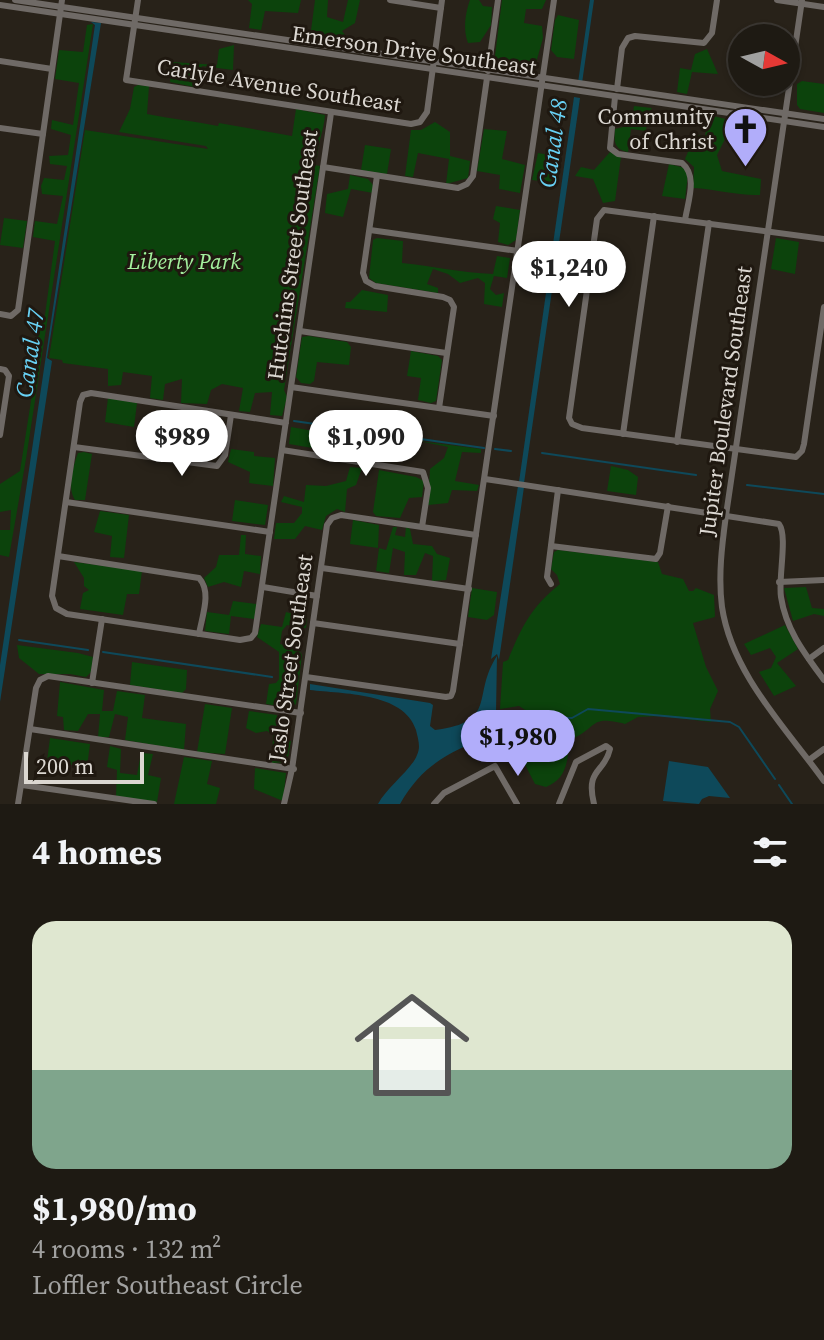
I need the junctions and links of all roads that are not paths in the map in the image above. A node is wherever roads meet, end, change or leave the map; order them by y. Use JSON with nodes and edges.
{"nodes":[{"id":1,"x":15,"y":0,"type":"edge"},
{"id":2,"x":138,"y":0,"type":"edge"},
{"id":3,"x":390,"y":0,"type":"edge"},
{"id":4,"x":498,"y":0,"type":"edge"},
{"id":5,"x":554,"y":0,"type":"edge"},
{"id":6,"x":717,"y":0,"type":"edge"},
{"id":7,"x":777,"y":0,"type":"edge"},
{"id":8,"x":801,"y":2,"type":"edge"},
{"id":9,"x":441,"y":4,"type":"edge"},
{"id":10,"x":0,"y":5,"type":"edge"},
{"id":11,"x":61,"y":7,"type":"edge"},
{"id":12,"x":824,"y":7,"type":"edge"},
{"id":13,"x":135,"y":22,"type":"junction"},
{"id":14,"x":0,"y":61,"type":"edge"},
{"id":15,"x":432,"y":67,"type":"junction"},
{"id":16,"x":52,"y":69,"type":"junction"},
{"id":17,"x":487,"y":74,"type":"junction"},
{"id":18,"x":542,"y":83,"type":"junction"},
{"id":19,"x":616,"y":93,"type":"junction"},
{"id":20,"x":331,"y":113,"type":"junction"},
{"id":21,"x":784,"y":118,"type":"junction"},
{"id":22,"x":824,"y":119,"type":"edge"},
{"id":23,"x":824,"y":127,"type":"edge"},
{"id":24,"x":0,"y":128,"type":"edge"},
{"id":25,"x":43,"y":134,"type":"junction"},
{"id":26,"x":323,"y":167,"type":"junction"},
{"id":27,"x":377,"y":176,"type":"junction"},
{"id":28,"x":654,"y":216,"type":"junction"},
{"id":29,"x":685,"y":220,"type":"junction"},
{"id":30,"x":709,"y":223,"type":"junction"},
{"id":31,"x":370,"y":230,"type":"junction"},
{"id":32,"x":767,"y":232,"type":"junction"},
{"id":33,"x":824,"y":239,"type":"edge"},
{"id":34,"x":518,"y":251,"type":"junction"},
{"id":35,"x":824,"y":307,"type":"edge"},
{"id":36,"x":0,"y":314,"type":"edge"},
{"id":37,"x":300,"y":331,"type":"junction"},
{"id":38,"x":446,"y":353,"type":"junction"},
{"id":39,"x":0,"y":369,"type":"edge"},
{"id":40,"x":291,"y":387,"type":"junction"},
{"id":41,"x":439,"y":408,"type":"junction"},
{"id":42,"x":231,"y":415,"type":"junction"},
{"id":43,"x":494,"y":416,"type":"junction"},
{"id":44,"x":286,"y":423,"type":"junction"},
{"id":45,"x":623,"y":434,"type":"junction"},
{"id":46,"x":0,"y":435,"type":"edge"},
{"id":47,"x":677,"y":442,"type":"junction"},
{"id":48,"x":74,"y":447,"type":"junction"},
{"id":49,"x":282,"y":450,"type":"junction"},
{"id":50,"x":736,"y":451,"type":"junction"},
{"id":51,"x":485,"y":479,"type":"junction"},
{"id":52,"x":558,"y":490,"type":"junction"},
{"id":53,"x":66,"y":502,"type":"junction"},
{"id":54,"x":668,"y":506,"type":"junction"},
{"id":55,"x":726,"y":515,"type":"junction"},
{"id":56,"x":422,"y":527,"type":"junction"},
{"id":57,"x":270,"y":532,"type":"junction"},
{"id":58,"x":476,"y":535,"type":"junction"},
{"id":59,"x":551,"y":546,"type":"junction"},
{"id":60,"x":58,"y":556,"type":"junction"},
{"id":61,"x":322,"y":568,"type":"junction"},
{"id":62,"x":824,"y":580,"type":"edge"},
{"id":63,"x":779,"y":582,"type":"junction"},
{"id":64,"x":551,"y":584,"type":"dead end"},
{"id":65,"x":263,"y":587,"type":"junction"},
{"id":66,"x":469,"y":589,"type":"junction"},
{"id":67,"x":317,"y":596,"type":"junction"},
{"id":68,"x":102,"y":619,"type":"junction"},
{"id":69,"x":313,"y":623,"type":"junction"},
{"id":70,"x":199,"y":634,"type":"junction"},
{"id":71,"x":460,"y":644,"type":"junction"},
{"id":72,"x":824,"y":648,"type":"edge"},
{"id":73,"x":809,"y":659,"type":"junction"},
{"id":74,"x":306,"y":677,"type":"junction"},
{"id":75,"x":824,"y":680,"type":"edge"},
{"id":76,"x":92,"y":683,"type":"junction"},
{"id":77,"x":301,"y":713,"type":"junction"},
{"id":78,"x":30,"y":729,"type":"junction"},
{"id":79,"x":824,"y":749,"type":"edge"},
{"id":80,"x":809,"y":760,"type":"junction"},
{"id":81,"x":293,"y":769,"type":"junction"},
{"id":82,"x":824,"y":781,"type":"edge"},
{"id":83,"x":22,"y":785,"type":"junction"},
{"id":84,"x":18,"y":804,"type":"edge"},
{"id":85,"x":154,"y":804,"type":"edge"},
{"id":86,"x":284,"y":804,"type":"edge"},
{"id":87,"x":434,"y":804,"type":"edge"},
{"id":88,"x":517,"y":804,"type":"edge"},
{"id":89,"x":559,"y":804,"type":"edge"},
{"id":90,"x":594,"y":804,"type":"edge"}],
"edges":[{"from":1,"to":11,"type":"street","name":"Emerson Drive Southeast"},
{"from":2,"to":13,"type":"street"},
{"from":3,"to":9,"type":"street"},
{"from":4,"to":17,"type":"street"},
{"from":5,"to":18,"type":"street"},
{"from":6,"to":19,"type":"street"},
{"from":7,"to":8,"type":"street"},
{"from":8,"to":12,"type":"street"},
{"from":8,"to":21,"type":"street","name":"Jupiter Boulevard Southeast"},
{"from":9,"to":15,"type":"street"},
{"from":10,"to":11,"type":"street","name":"Emerson Drive Southeast"},
{"from":11,"to":13,"type":"street","name":"Emerson Drive Southeast"},
{"from":11,"to":16,"type":"street"},
{"from":13,"to":15,"type":"street","name":"Emerson Drive Southeast"},
{"from":13,"to":20,"type":"street","name":"Carlyle Avenue Southeast"},
{"from":14,"to":16,"type":"street"},
{"from":15,"to":17,"type":"street","name":"Emerson Drive Southeast"},
{"from":15,"to":20,"type":"street","name":"Carlyle Avenue Southeast"},
{"from":16,"to":25,"type":"street"},
{"from":17,"to":18,"type":"street","name":"Emerson Drive Southeast"},
{"from":17,"to":27,"type":"street"},
{"from":18,"to":19,"type":"street","name":"Emerson Drive Southeast"},
{"from":18,"to":34,"type":"street"},
{"from":19,"to":21,"type":"street","name":"Emerson Drive Southeast"},
{"from":19,"to":29,"type":"street"},
{"from":20,"to":26,"type":"street","name":"Hutchins Street Southeast"},
{"from":21,"to":22,"type":"street","name":"Emerson Drive Southeast"},
{"from":21,"to":23,"type":"street","name":"Emerson Drive Southeast"},
{"from":21,"to":32,"type":"street","name":"Jupiter Boulevard Southeast"},
{"from":24,"to":25,"type":"street"},
{"from":25,"to":36,"type":"street"},
{"from":26,"to":27,"type":"street"},
{"from":26,"to":37,"type":"street","name":"Hutchins Street Southeast"},
{"from":27,"to":31,"type":"street"},
{"from":28,"to":29,"type":"street"},
{"from":28,"to":45,"type":"street"},
{"from":28,"to":45,"type":"street"},
{"from":29,"to":30,"type":"street"},
{"from":30,"to":32,"type":"street"},
{"from":30,"to":47,"type":"street"},
{"from":31,"to":34,"type":"street"},
{"from":31,"to":38,"type":"street"},
{"from":32,"to":33,"type":"street"},
{"from":32,"to":50,"type":"street","name":"Jupiter Boulevard Southeast"},
{"from":34,"to":43,"type":"street"},
{"from":35,"to":50,"type":"street"},
{"from":37,"to":38,"type":"street"},
{"from":37,"to":40,"type":"street","name":"Hutchins Street Southeast"},
{"from":38,"to":41,"type":"street"},
{"from":39,"to":46,"type":"street"},
{"from":40,"to":41,"type":"street"},
{"from":40,"to":44,"type":"street","name":"Hutchins Street Southeast"},
{"from":41,"to":43,"type":"street"},
{"from":42,"to":44,"type":"street"},
{"from":42,"to":48,"type":"street"},
{"from":42,"to":48,"type":"street"},
{"from":43,"to":51,"type":"street"},
{"from":44,"to":49,"type":"street","name":"Hutchins Street Southeast"},
{"from":45,"to":47,"type":"street"},
{"from":47,"to":50,"type":"street"},
{"from":48,"to":53,"type":"street"},
{"from":49,"to":56,"type":"street"},
{"from":49,"to":57,"type":"street","name":"Hutchins Street Southeast"},
{"from":50,"to":55,"type":"street","name":"Jupiter Boulevard Southeast"},
{"from":51,"to":52,"type":"street"},
{"from":51,"to":58,"type":"street"},
{"from":52,"to":54,"type":"street"},
{"from":52,"to":59,"type":"street"},
{"from":53,"to":57,"type":"street"},
{"from":53,"to":60,"type":"street"},
{"from":54,"to":55,"type":"street"},
{"from":54,"to":59,"type":"street"},
{"from":55,"to":63,"type":"street"},
{"from":55,"to":80,"type":"street","name":"Jupiter Boulevard Southeast"},
{"from":56,"to":58,"type":"street"},
{"from":56,"to":61,"type":"street","name":"Jaslo Street Southeast"},
{"from":57,"to":65,"type":"street","name":"Hutchins Street Southeast"},
{"from":58,"to":66,"type":"street"},
{"from":59,"to":64,"type":"street"},
{"from":60,"to":68,"type":"street"},
{"from":60,"to":70,"type":"street"},
{"from":61,"to":66,"type":"street"},
{"from":61,"to":67,"type":"street","name":"Jaslo Street Southeast"},
{"from":62,"to":63,"type":"street"},
{"from":63,"to":73,"type":"street"},
{"from":65,"to":67,"type":"street"},
{"from":65,"to":70,"type":"street","name":"Hutchins Street Southeast"},
{"from":66,"to":71,"type":"street"},
{"from":67,"to":69,"type":"street","name":"Jaslo Street Southeast"},
{"from":68,"to":70,"type":"street"},
{"from":68,"to":76,"type":"street"},
{"from":69,"to":71,"type":"street"},
{"from":69,"to":74,"type":"street","name":"Jaslo Street Southeast"},
{"from":71,"to":74,"type":"street"},
{"from":72,"to":73,"type":"street"},
{"from":73,"to":75,"type":"street"},
{"from":74,"to":77,"type":"street","name":"Jaslo Street Southeast"},
{"from":76,"to":77,"type":"street"},
{"from":76,"to":78,"type":"street"},
{"from":77,"to":81,"type":"street","name":"Jaslo Street Southeast"},
{"from":78,"to":81,"type":"street"},
{"from":78,"to":83,"type":"street"},
{"from":79,"to":80,"type":"street"},
{"from":80,"to":82,"type":"street","name":"Jupiter Boulevard Southeast"},
{"from":81,"to":86,"type":"street","name":"Jaslo Street Southeast"},
{"from":83,"to":84,"type":"street"},
{"from":83,"to":85,"type":"street"},
{"from":87,"to":88,"type":"street"},
{"from":89,"to":90,"type":"street"}]}
